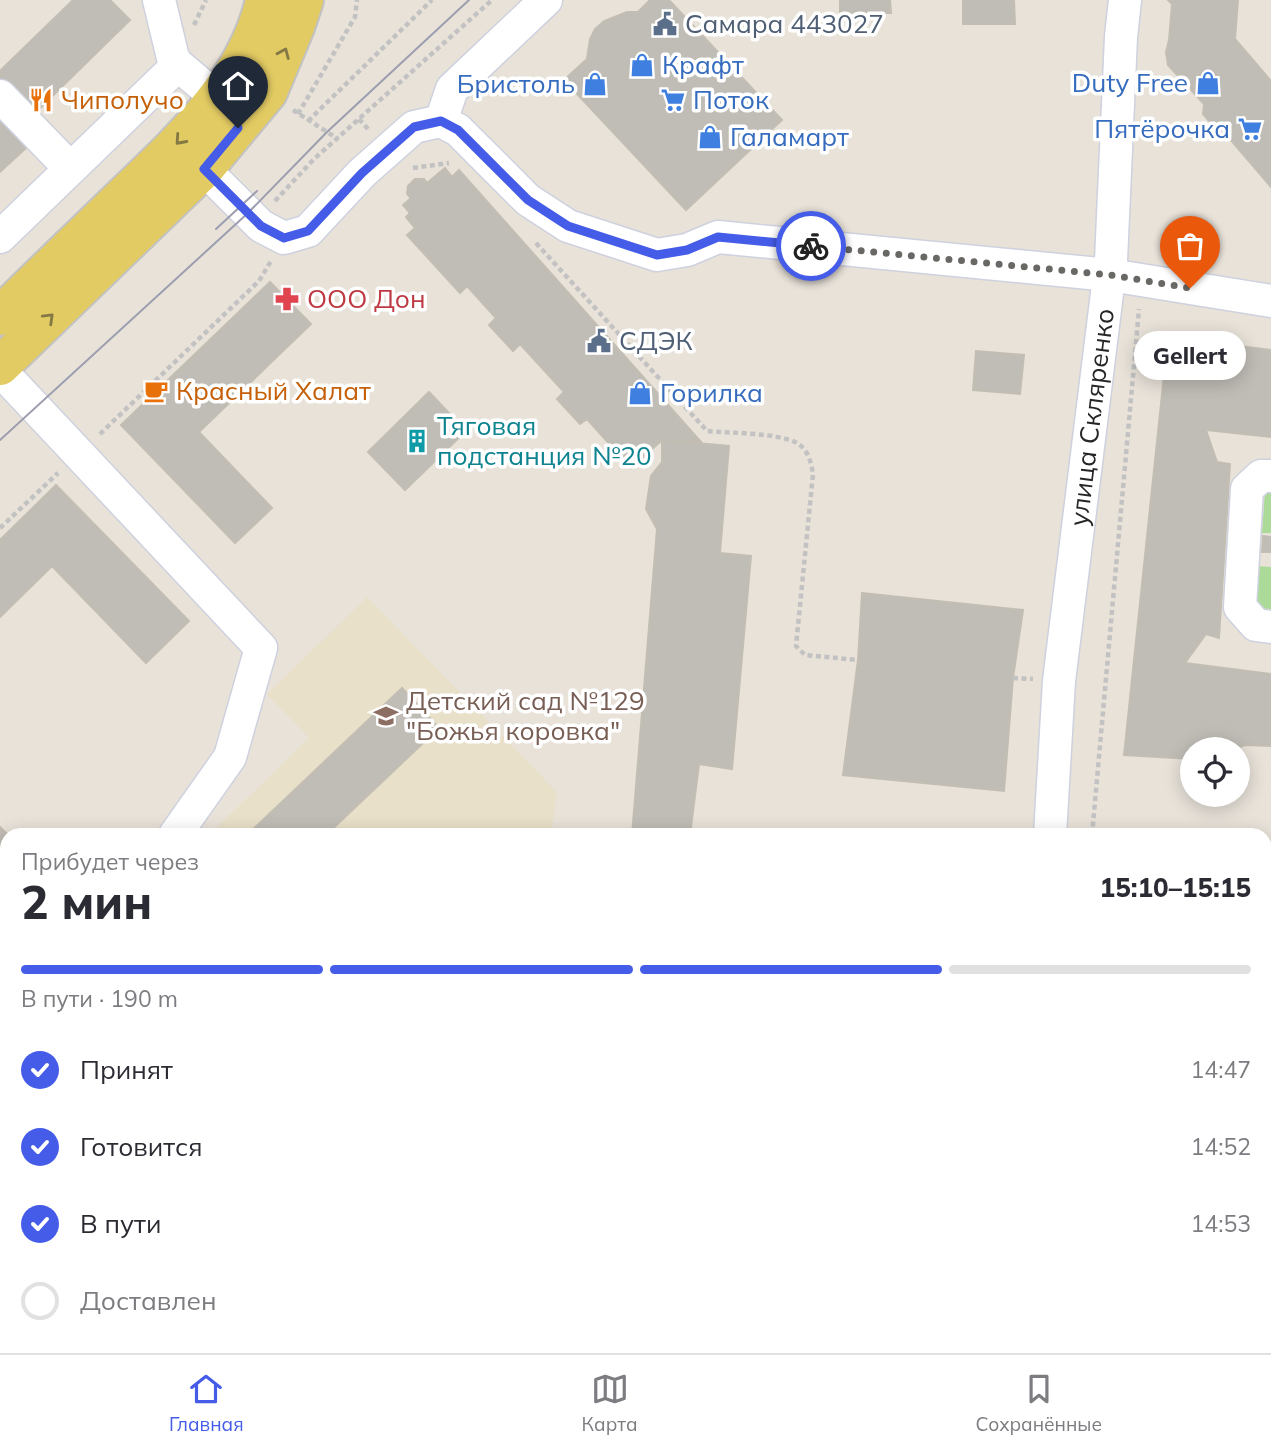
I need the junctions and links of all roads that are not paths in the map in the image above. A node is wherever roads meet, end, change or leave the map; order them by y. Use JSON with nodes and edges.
{"nodes":[{"id":1,"x":159,"y":0,"type":"edge"},
{"id":2,"x":265,"y":0,"type":"edge"},
{"id":3,"x":303,"y":0,"type":"edge"},
{"id":4,"x":546,"y":0,"type":"edge"},
{"id":5,"x":1125,"y":0,"type":"edge"},
{"id":6,"x":178,"y":65,"type":"junction"},
{"id":7,"x":0,"y":96,"type":"edge"},
{"id":8,"x":216,"y":97,"type":"junction"},
{"id":9,"x":441,"y":121,"type":"junction"},
{"id":10,"x":63,"y":161,"type":"dead end"},
{"id":11,"x":204,"y":169,"type":"junction"},
{"id":12,"x":0,"y":237,"type":"edge"},
{"id":13,"x":1110,"y":275,"type":"junction"},
{"id":14,"x":1271,"y":300,"type":"edge"},
{"id":15,"x":0,"y":316,"type":"edge"},
{"id":16,"x":0,"y":368,"type":"edge"},
{"id":17,"x":1271,"y":476,"type":"edge"},
{"id":18,"x":1271,"y":626,"type":"edge"},
{"id":19,"x":181,"y":828,"type":"edge"},
{"id":20,"x":1050,"y":828,"type":"edge"}],
"edges":[{"from":1,"to":6,"type":"street"},
{"from":2,"to":8,"type":"main road"},
{"from":11,"to":3,"type":"main road","one_way":true},
{"from":4,"to":9,"type":"street"},
{"from":5,"to":13,"type":"street","name":"улица Скляренко"},
{"from":6,"to":8,"type":"street"},
{"from":6,"to":12,"type":"street"},
{"from":7,"to":10,"type":"street"},
{"from":8,"to":15,"type":"main road","one_way":true},
{"from":9,"to":11,"type":"street"},
{"from":9,"to":13,"type":"street"},
{"from":16,"to":11,"type":"main road","one_way":true},
{"from":13,"to":14,"type":"street"},
{"from":13,"to":20,"type":"street","name":"улица Скляренко"},
{"from":16,"to":19,"type":"street"},
{"from":17,"to":18,"type":"street"}]}
